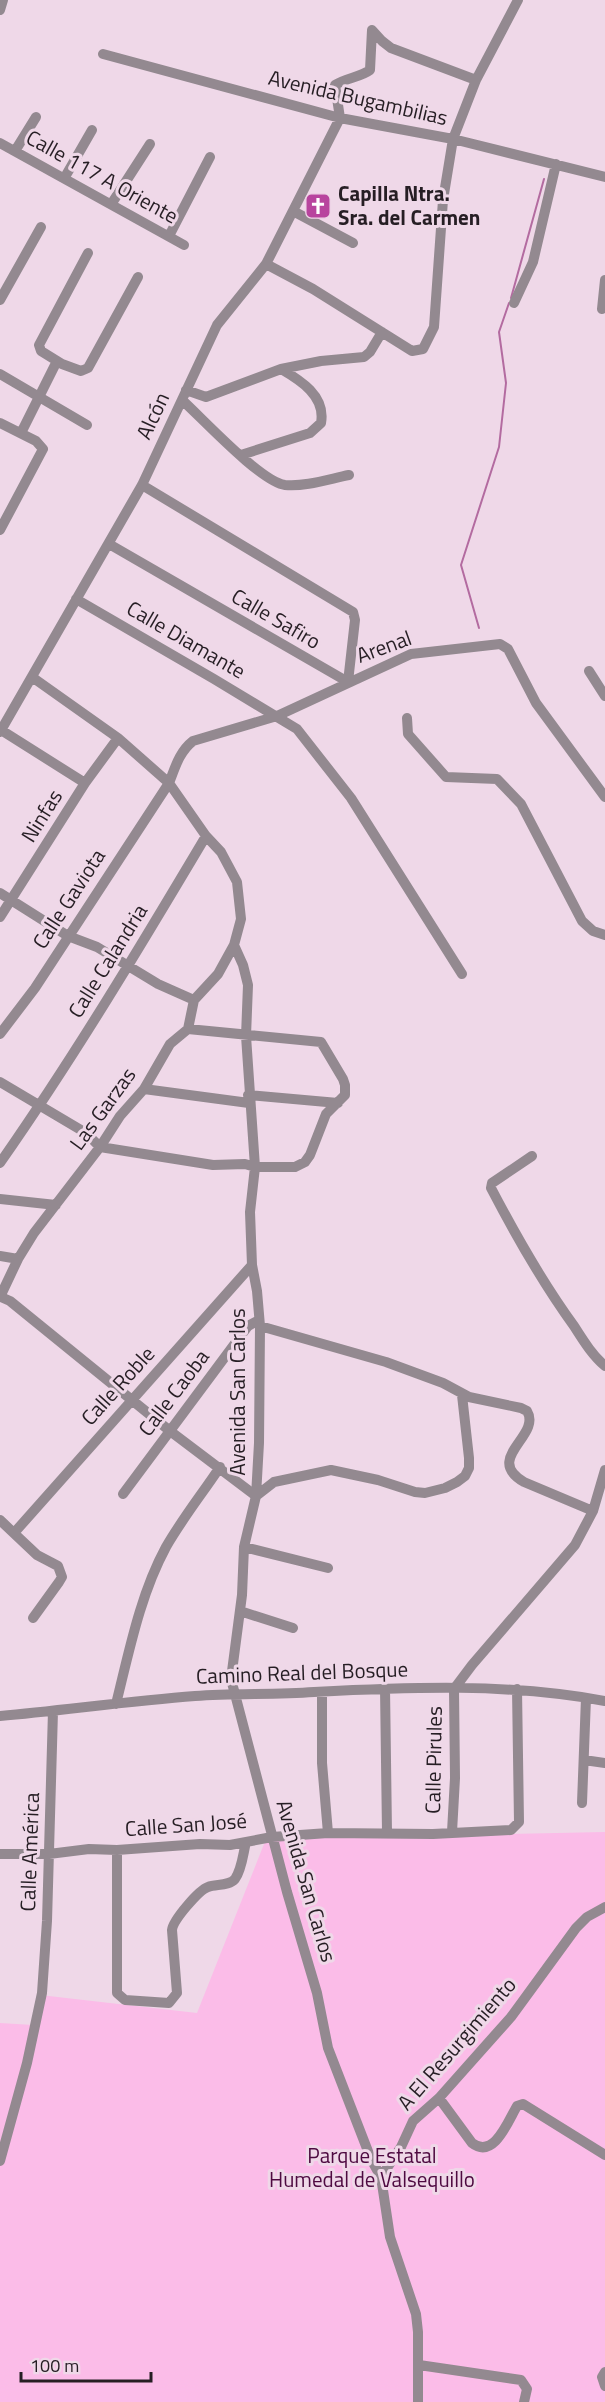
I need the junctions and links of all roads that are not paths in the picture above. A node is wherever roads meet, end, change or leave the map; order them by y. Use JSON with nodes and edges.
{"nodes":[{"id":1,"x":3,"y":0,"type":"edge"},
{"id":2,"x":518,"y":0,"type":"edge"},
{"id":3,"x":0,"y":10,"type":"edge"},
{"id":4,"x":103,"y":54,"type":"dead end"},
{"id":5,"x":476,"y":80,"type":"junction"},
{"id":6,"x":36,"y":117,"type":"dead end"},
{"id":7,"x":340,"y":118,"type":"junction"},
{"id":8,"x":92,"y":130,"type":"dead end"},
{"id":9,"x":453,"y":139,"type":"junction"},
{"id":10,"x":0,"y":143,"type":"edge"},
{"id":11,"x":150,"y":144,"type":"dead end"},
{"id":12,"x":15,"y":151,"type":"junction"},
{"id":13,"x":210,"y":157,"type":"dead end"},
{"id":14,"x":556,"y":164,"type":"junction"},
{"id":15,"x":65,"y":177,"type":"junction"},
{"id":16,"x":605,"y":177,"type":"edge"},
{"id":17,"x":112,"y":203,"type":"junction"},
{"id":18,"x":293,"y":211,"type":"junction"},
{"id":19,"x":41,"y":227,"type":"dead end"},
{"id":20,"x":169,"y":236,"type":"junction"},
{"id":21,"x":353,"y":243,"type":"dead end"},
{"id":22,"x":184,"y":245,"type":"dead end"},
{"id":23,"x":88,"y":253,"type":"dead end"},
{"id":24,"x":266,"y":264,"type":"junction"},
{"id":25,"x":138,"y":277,"type":"dead end"},
{"id":26,"x":605,"y":280,"type":"edge"},
{"id":27,"x":0,"y":300,"type":"edge"},
{"id":28,"x":514,"y":303,"type":"dead end"},
{"id":29,"x":602,"y":309,"type":"dead end"},
{"id":30,"x":382,"y":332,"type":"junction"},
{"id":31,"x":57,"y":361,"type":"junction"},
{"id":32,"x":281,"y":369,"type":"junction"},
{"id":33,"x":0,"y":374,"type":"edge"},
{"id":34,"x":184,"y":395,"type":"junction"},
{"id":35,"x":40,"y":396,"type":"junction"},
{"id":36,"x":0,"y":423,"type":"edge"},
{"id":37,"x":87,"y":425,"type":"dead end"},
{"id":38,"x":21,"y":433,"type":"junction"},
{"id":39,"x":241,"y":455,"type":"junction"},
{"id":40,"x":349,"y":475,"type":"dead end"},
{"id":41,"x":142,"y":485,"type":"junction"},
{"id":42,"x":0,"y":530,"type":"edge"},
{"id":43,"x":109,"y":544,"type":"junction"},
{"id":44,"x":76,"y":599,"type":"junction"},
{"id":45,"x":589,"y":671,"type":"dead end"},
{"id":46,"x":32,"y":677,"type":"junction"},
{"id":47,"x":348,"y":681,"type":"junction"},
{"id":48,"x":605,"y":696,"type":"edge"},
{"id":49,"x":277,"y":716,"type":"junction"},
{"id":50,"x":407,"y":718,"type":"dead end"},
{"id":51,"x":0,"y":731,"type":"edge"},
{"id":52,"x":118,"y":738,"type":"junction"},
{"id":53,"x":85,"y":783,"type":"junction"},
{"id":54,"x":169,"y":783,"type":"junction"},
{"id":55,"x":605,"y":796,"type":"edge"},
{"id":56,"x":206,"y":836,"type":"junction"},
{"id":57,"x":0,"y":893,"type":"edge"},
{"id":58,"x":12,"y":900,"type":"junction"},
{"id":59,"x":0,"y":917,"type":"edge"},
{"id":60,"x":605,"y":935,"type":"edge"},
{"id":61,"x":68,"y":936,"type":"junction"},
{"id":62,"x":234,"y":945,"type":"junction"},
{"id":63,"x":129,"y":966,"type":"junction"},
{"id":64,"x":462,"y":974,"type":"dead end"},
{"id":65,"x":194,"y":1000,"type":"junction"},
{"id":66,"x":188,"y":1029,"type":"junction"},
{"id":67,"x":0,"y":1034,"type":"edge"},
{"id":68,"x":246,"y":1036,"type":"junction"},
{"id":69,"x":0,"y":1082,"type":"edge"},
{"id":70,"x":144,"y":1089,"type":"junction"},
{"id":71,"x":249,"y":1099,"type":"junction"},
{"id":72,"x":338,"y":1103,"type":"junction"},
{"id":73,"x":40,"y":1105,"type":"junction"},
{"id":74,"x":100,"y":1147,"type":"junction"},
{"id":75,"x":532,"y":1156,"type":"dead end"},
{"id":76,"x":0,"y":1163,"type":"edge"},
{"id":77,"x":255,"y":1167,"type":"junction"},
{"id":78,"x":0,"y":1199,"type":"edge"},
{"id":79,"x":56,"y":1205,"type":"junction"},
{"id":80,"x":0,"y":1256,"type":"edge"},
{"id":81,"x":18,"y":1259,"type":"junction"},
{"id":82,"x":252,"y":1265,"type":"junction"},
{"id":83,"x":0,"y":1297,"type":"edge"},
{"id":84,"x":260,"y":1323,"type":"junction"},
{"id":85,"x":605,"y":1366,"type":"edge"},
{"id":86,"x":462,"y":1395,"type":"junction"},
{"id":87,"x":131,"y":1400,"type":"junction"},
{"id":88,"x":170,"y":1431,"type":"junction"},
{"id":89,"x":220,"y":1467,"type":"junction"},
{"id":90,"x":605,"y":1470,"type":"edge"},
{"id":91,"x":123,"y":1494,"type":"dead end"},
{"id":92,"x":256,"y":1496,"type":"junction"},
{"id":93,"x":593,"y":1511,"type":"junction"},
{"id":94,"x":0,"y":1520,"type":"edge"},
{"id":95,"x":14,"y":1533,"type":"junction"},
{"id":96,"x":244,"y":1547,"type":"junction"},
{"id":97,"x":328,"y":1568,"type":"dead end"},
{"id":98,"x":240,"y":1611,"type":"junction"},
{"id":99,"x":33,"y":1618,"type":"dead end"},
{"id":100,"x":293,"y":1628,"type":"dead end"},
{"id":101,"x":385,"y":1688,"type":"junction"},
{"id":102,"x":454,"y":1689,"type":"junction"},
{"id":103,"x":517,"y":1689,"type":"junction"},
{"id":104,"x":322,"y":1692,"type":"junction"},
{"id":105,"x":235,"y":1693,"type":"junction"},
{"id":106,"x":586,"y":1698,"type":"junction"},
{"id":107,"x":605,"y":1701,"type":"edge"},
{"id":108,"x":116,"y":1704,"type":"junction"},
{"id":109,"x":53,"y":1711,"type":"junction"},
{"id":110,"x":0,"y":1716,"type":"edge"},
{"id":111,"x":584,"y":1760,"type":"junction"},
{"id":112,"x":605,"y":1763,"type":"edge"},
{"id":113,"x":582,"y":1803,"type":"dead end"},
{"id":114,"x":387,"y":1832,"type":"junction"},
{"id":115,"x":452,"y":1832,"type":"junction"},
{"id":116,"x":328,"y":1833,"type":"junction"},
{"id":117,"x":272,"y":1837,"type":"junction"},
{"id":118,"x":246,"y":1842,"type":"junction"},
{"id":119,"x":117,"y":1850,"type":"junction"},
{"id":120,"x":0,"y":1854,"type":"edge"},
{"id":121,"x":49,"y":1854,"type":"junction"},
{"id":122,"x":605,"y":1907,"type":"edge"},
{"id":123,"x":439,"y":2098,"type":"junction"},
{"id":124,"x":605,"y":2155,"type":"edge"},
{"id":125,"x":0,"y":2161,"type":"edge"},
{"id":126,"x":381,"y":2176,"type":"junction"},
{"id":127,"x":418,"y":2365,"type":"junction"},
{"id":128,"x":605,"y":2372,"type":"edge"},
{"id":129,"x":605,"y":2386,"type":"edge"},
{"id":130,"x":418,"y":2402,"type":"edge"},
{"id":131,"x":524,"y":2402,"type":"edge"}],
"edges":[{"from":1,"to":3,"type":"street"},
{"from":2,"to":5,"type":"street"},
{"from":4,"to":7,"type":"street","name":"Avenida Bugambilias"},
{"from":5,"to":7,"type":"street"},
{"from":5,"to":9,"type":"street"},
{"from":6,"to":12,"type":"street"},
{"from":7,"to":9,"type":"street","name":"Avenida Bugambilias"},
{"from":7,"to":18,"type":"street","name":"Alcón"},
{"from":8,"to":15,"type":"street"},
{"from":9,"to":14,"type":"street","name":"Avenida Bugambilias"},
{"from":9,"to":30,"type":"street"},
{"from":10,"to":12,"type":"street","name":"Calle 117 A Oriente"},
{"from":11,"to":17,"type":"street"},
{"from":12,"to":15,"type":"street","name":"Calle 117 A Oriente"},
{"from":13,"to":20,"type":"street"},
{"from":14,"to":16,"type":"street","name":"Avenida Bugambilias"},
{"from":14,"to":28,"type":"street"},
{"from":15,"to":17,"type":"street","name":"Calle 117 A Oriente"},
{"from":17,"to":20,"type":"street","name":"Calle 117 A Oriente"},
{"from":18,"to":21,"type":"street"},
{"from":18,"to":24,"type":"street","name":"Alcón"},
{"from":19,"to":27,"type":"street"},
{"from":20,"to":22,"type":"street","name":"Calle 117 A Oriente"},
{"from":23,"to":31,"type":"street"},
{"from":24,"to":30,"type":"street"},
{"from":24,"to":34,"type":"street","name":"Alcón"},
{"from":25,"to":31,"type":"street"},
{"from":26,"to":29,"type":"street"},
{"from":30,"to":32,"type":"street"},
{"from":31,"to":35,"type":"street"},
{"from":32,"to":34,"type":"street"},
{"from":32,"to":39,"type":"street"},
{"from":33,"to":35,"type":"street"},
{"from":34,"to":39,"type":"street"},
{"from":34,"to":41,"type":"street","name":"Alcón"},
{"from":35,"to":37,"type":"street"},
{"from":35,"to":38,"type":"street"},
{"from":36,"to":38,"type":"street"},
{"from":38,"to":42,"type":"street"},
{"from":39,"to":40,"type":"street"},
{"from":41,"to":43,"type":"street","name":"Alcón"},
{"from":41,"to":47,"type":"street"},
{"from":43,"to":44,"type":"street","name":"Alcón"},
{"from":43,"to":47,"type":"street","name":"Calle Safiro"},
{"from":44,"to":46,"type":"street","name":"Alcón"},
{"from":44,"to":49,"type":"street","name":"Calle Diamante"},
{"from":45,"to":48,"type":"street"},
{"from":46,"to":51,"type":"street","name":"Alcón"},
{"from":46,"to":52,"type":"street"},
{"from":47,"to":49,"type":"street","name":"Arenal"},
{"from":47,"to":55,"type":"street","name":"Arenal"},
{"from":49,"to":54,"type":"street","name":"Arenal"},
{"from":49,"to":64,"type":"street","name":"Calle Diamante"},
{"from":50,"to":60,"type":"street"},
{"from":51,"to":53,"type":"street"},
{"from":52,"to":53,"type":"street","name":"Ninfas"},
{"from":52,"to":54,"type":"street"},
{"from":53,"to":58,"type":"street","name":"Ninfas"},
{"from":54,"to":56,"type":"street"},
{"from":54,"to":61,"type":"street","name":"Calle Gaviota"},
{"from":56,"to":62,"type":"street"},
{"from":56,"to":63,"type":"street","name":"Calle Calandria"},
{"from":57,"to":58,"type":"street"},
{"from":58,"to":59,"type":"street","name":"Ninfas"},
{"from":58,"to":61,"type":"street"},
{"from":61,"to":63,"type":"street"},
{"from":61,"to":67,"type":"street","name":"Calle Gaviota"},
{"from":62,"to":65,"type":"street"},
{"from":62,"to":68,"type":"street","name":"Avenida San Carlos"},
{"from":63,"to":65,"type":"street"},
{"from":63,"to":73,"type":"street","name":"Calle Calandria"},
{"from":65,"to":66,"type":"street"},
{"from":66,"to":68,"type":"street"},
{"from":66,"to":70,"type":"street","name":"Las Garzas"},
{"from":68,"to":71,"type":"street","name":"Avenida San Carlos"},
{"from":68,"to":72,"type":"street"},
{"from":69,"to":73,"type":"street"},
{"from":70,"to":71,"type":"street"},
{"from":70,"to":74,"type":"street","name":"Las Garzas"},
{"from":71,"to":72,"type":"street"},
{"from":71,"to":77,"type":"street","name":"Avenida San Carlos"},
{"from":72,"to":77,"type":"street"},
{"from":73,"to":74,"type":"street"},
{"from":73,"to":76,"type":"street","name":"Calle Calandria"},
{"from":74,"to":77,"type":"street"},
{"from":74,"to":79,"type":"street","name":"Las Garzas"},
{"from":75,"to":85,"type":"street"},
{"from":77,"to":82,"type":"street","name":"Avenida San Carlos"},
{"from":78,"to":79,"type":"street"},
{"from":79,"to":81,"type":"street","name":"Las Garzas"},
{"from":80,"to":81,"type":"street"},
{"from":81,"to":83,"type":"street","name":"Las Garzas"},
{"from":82,"to":84,"type":"street","name":"Avenida San Carlos"},
{"from":82,"to":87,"type":"street","name":"Calle Roble"},
{"from":83,"to":87,"type":"street"},
{"from":84,"to":86,"type":"street"},
{"from":84,"to":88,"type":"street","name":"Calle Caoba"},
{"from":84,"to":92,"type":"street","name":"Avenida San Carlos"},
{"from":86,"to":92,"type":"street"},
{"from":86,"to":93,"type":"street"},
{"from":87,"to":88,"type":"street"},
{"from":87,"to":95,"type":"street","name":"Calle Roble"},
{"from":88,"to":89,"type":"street"},
{"from":88,"to":91,"type":"street","name":"Calle Caoba"},
{"from":89,"to":92,"type":"street"},
{"from":89,"to":108,"type":"street"},
{"from":90,"to":93,"type":"street"},
{"from":92,"to":96,"type":"street","name":"Avenida San Carlos"},
{"from":93,"to":102,"type":"street"},
{"from":94,"to":95,"type":"street"},
{"from":95,"to":99,"type":"street"},
{"from":96,"to":97,"type":"street"},
{"from":96,"to":98,"type":"street","name":"Avenida San Carlos"},
{"from":98,"to":100,"type":"street"},
{"from":98,"to":105,"type":"street","name":"Avenida San Carlos"},
{"from":101,"to":102,"type":"street","name":"Camino Real del Bosque"},
{"from":101,"to":104,"type":"street","name":"Camino Real del Bosque"},
{"from":101,"to":114,"type":"street"},
{"from":102,"to":103,"type":"street","name":"Camino Real del Bosque"},
{"from":102,"to":115,"type":"street","name":"Calle Pirules"},
{"from":103,"to":106,"type":"street","name":"Camino Real del Bosque"},
{"from":103,"to":115,"type":"street","name":"Calle San José"},
{"from":104,"to":105,"type":"street","name":"Camino Real del Bosque"},
{"from":104,"to":116,"type":"street"},
{"from":105,"to":108,"type":"street","name":"Camino Real del Bosque"},
{"from":105,"to":117,"type":"street","name":"Avenida San Carlos"},
{"from":106,"to":107,"type":"street","name":"Camino Real del Bosque"},
{"from":106,"to":111,"type":"street"},
{"from":108,"to":109,"type":"street","name":"Camino Real del Bosque"},
{"from":109,"to":110,"type":"street","name":"Camino Real del Bosque"},
{"from":109,"to":121,"type":"street","name":"Calle América"},
{"from":111,"to":112,"type":"street"},
{"from":111,"to":113,"type":"street"},
{"from":114,"to":115,"type":"street","name":"Calle San José"},
{"from":114,"to":116,"type":"street","name":"Calle San José"},
{"from":116,"to":117,"type":"street","name":"Calle San José"},
{"from":117,"to":118,"type":"street","name":"Calle San José"},
{"from":117,"to":126,"type":"street","name":"Avenida San Carlos"},
{"from":118,"to":119,"type":"street","name":"Calle San José"},
{"from":118,"to":119,"type":"street"},
{"from":119,"to":121,"type":"street","name":"Calle San José"},
{"from":120,"to":121,"type":"street","name":"Calle San José"},
{"from":121,"to":125,"type":"street","name":"Calle América"},
{"from":122,"to":123,"type":"street","name":"A El Resurgimiento"},
{"from":123,"to":124,"type":"street"},
{"from":123,"to":126,"type":"street","name":"A El Resurgimiento"},
{"from":126,"to":127,"type":"street"},
{"from":127,"to":130,"type":"street"},
{"from":127,"to":131,"type":"street"},
{"from":128,"to":129,"type":"street"}]}
